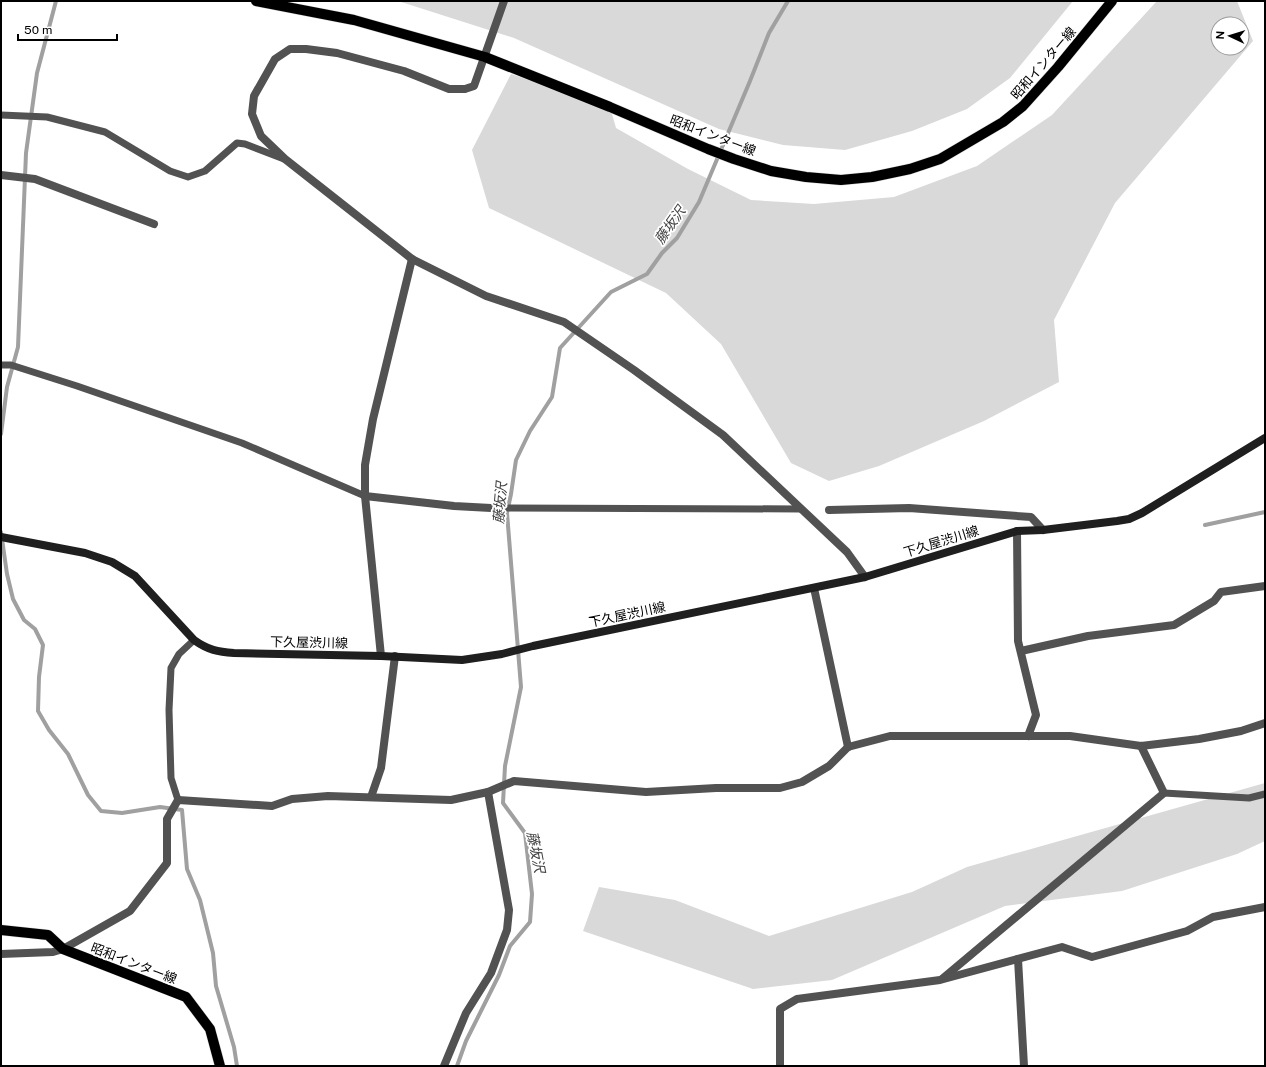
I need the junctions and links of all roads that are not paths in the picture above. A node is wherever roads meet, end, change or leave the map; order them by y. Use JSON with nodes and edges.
{"nodes":[{"id":1,"x":256,"y":1,"type":"edge"},
{"id":2,"x":504,"y":1,"type":"edge"},
{"id":3,"x":1112,"y":1,"type":"edge"},
{"id":4,"x":485,"y":57,"type":"junction"},
{"id":5,"x":1,"y":115,"type":"edge"},
{"id":6,"x":285,"y":159,"type":"junction"},
{"id":7,"x":1,"y":175,"type":"edge"},
{"id":8,"x":154,"y":224,"type":"dead end"},
{"id":9,"x":412,"y":259,"type":"junction"},
{"id":10,"x":1,"y":365,"type":"edge"},
{"id":11,"x":1265,"y":438,"type":"edge"},
{"id":12,"x":365,"y":496,"type":"junction"},
{"id":13,"x":491,"y":508,"type":"joint"},
{"id":14,"x":801,"y":509,"type":"junction"},
{"id":15,"x":829,"y":510,"type":"dead end"},
{"id":16,"x":1043,"y":530,"type":"junction"},
{"id":17,"x":1017,"y":531,"type":"junction"},
{"id":18,"x":1,"y":536,"type":"edge"},
{"id":19,"x":864,"y":576,"type":"junction"},
{"id":20,"x":1265,"y":586,"type":"edge"},
{"id":21,"x":814,"y":588,"type":"junction"},
{"id":22,"x":194,"y":640,"type":"junction"},
{"id":23,"x":1021,"y":651,"type":"junction"},
{"id":24,"x":381,"y":656,"type":"junction"},
{"id":25,"x":395,"y":656,"type":"junction"},
{"id":26,"x":1265,"y":723,"type":"edge"},
{"id":27,"x":1028,"y":736,"type":"junction"},
{"id":28,"x":1141,"y":746,"type":"junction"},
{"id":29,"x":848,"y":747,"type":"junction"},
{"id":30,"x":488,"y":792,"type":"junction"},
{"id":31,"x":1164,"y":793,"type":"junction"},
{"id":32,"x":1265,"y":794,"type":"edge"},
{"id":33,"x":371,"y":797,"type":"junction"},
{"id":34,"x":178,"y":800,"type":"junction"},
{"id":35,"x":1265,"y":907,"type":"edge"},
{"id":36,"x":1,"y":930,"type":"edge"},
{"id":37,"x":62,"y":950,"type":"junction"},
{"id":38,"x":1,"y":954,"type":"edge"},
{"id":39,"x":1018,"y":959,"type":"junction"},
{"id":40,"x":940,"y":980,"type":"junction"},
{"id":41,"x":220,"y":1066,"type":"edge"},
{"id":42,"x":444,"y":1066,"type":"edge"},
{"id":43,"x":780,"y":1066,"type":"edge"},
{"id":44,"x":1024,"y":1066,"type":"edge"}],
"edges":[{"from":1,"to":4,"type":"main road","name":"昭和インター線"},
{"from":2,"to":4,"type":"street"},
{"from":3,"to":4,"type":"main road","name":"昭和インター線"},
{"from":4,"to":6,"type":"street"},
{"from":5,"to":6,"type":"lane"},
{"from":6,"to":9,"type":"street"},
{"from":7,"to":8,"type":"street"},
{"from":9,"to":12,"type":"street"},
{"from":9,"to":14,"type":"street"},
{"from":10,"to":12,"type":"lane"},
{"from":11,"to":16,"type":"main road","name":"下久屋渋川線"},
{"from":12,"to":13,"type":"street"},
{"from":12,"to":24,"type":"street"},
{"from":13,"to":14,"type":"lane"},
{"from":14,"to":19,"type":"street"},
{"from":15,"to":16,"type":"street"},
{"from":16,"to":17,"type":"main road","name":"下久屋渋川線"},
{"from":17,"to":19,"type":"main road","name":"下久屋渋川線"},
{"from":17,"to":23,"type":"street"},
{"from":18,"to":22,"type":"main road","name":"下久屋渋川線"},
{"from":19,"to":21,"type":"main road","name":"下久屋渋川線"},
{"from":20,"to":23,"type":"street"},
{"from":21,"to":25,"type":"main road","name":"下久屋渋川線"},
{"from":21,"to":29,"type":"street"},
{"from":22,"to":24,"type":"main road","name":"下久屋渋川線"},
{"from":22,"to":34,"type":"lane"},
{"from":23,"to":27,"type":"street"},
{"from":24,"to":25,"type":"main road","name":"下久屋渋川線"},
{"from":25,"to":33,"type":"street"},
{"from":26,"to":28,"type":"street"},
{"from":27,"to":28,"type":"street"},
{"from":27,"to":29,"type":"street"},
{"from":28,"to":31,"type":"street"},
{"from":29,"to":30,"type":"street"},
{"from":30,"to":33,"type":"street"},
{"from":30,"to":42,"type":"street"},
{"from":31,"to":32,"type":"lane"},
{"from":31,"to":40,"type":"street"},
{"from":33,"to":34,"type":"street"},
{"from":34,"to":37,"type":"street"},
{"from":35,"to":39,"type":"street"},
{"from":36,"to":37,"type":"main road","name":"昭和インター線"},
{"from":37,"to":38,"type":"street"},
{"from":37,"to":41,"type":"main road","name":"昭和インター線"},
{"from":39,"to":40,"type":"street"},
{"from":39,"to":44,"type":"street"},
{"from":40,"to":43,"type":"street"}]}
